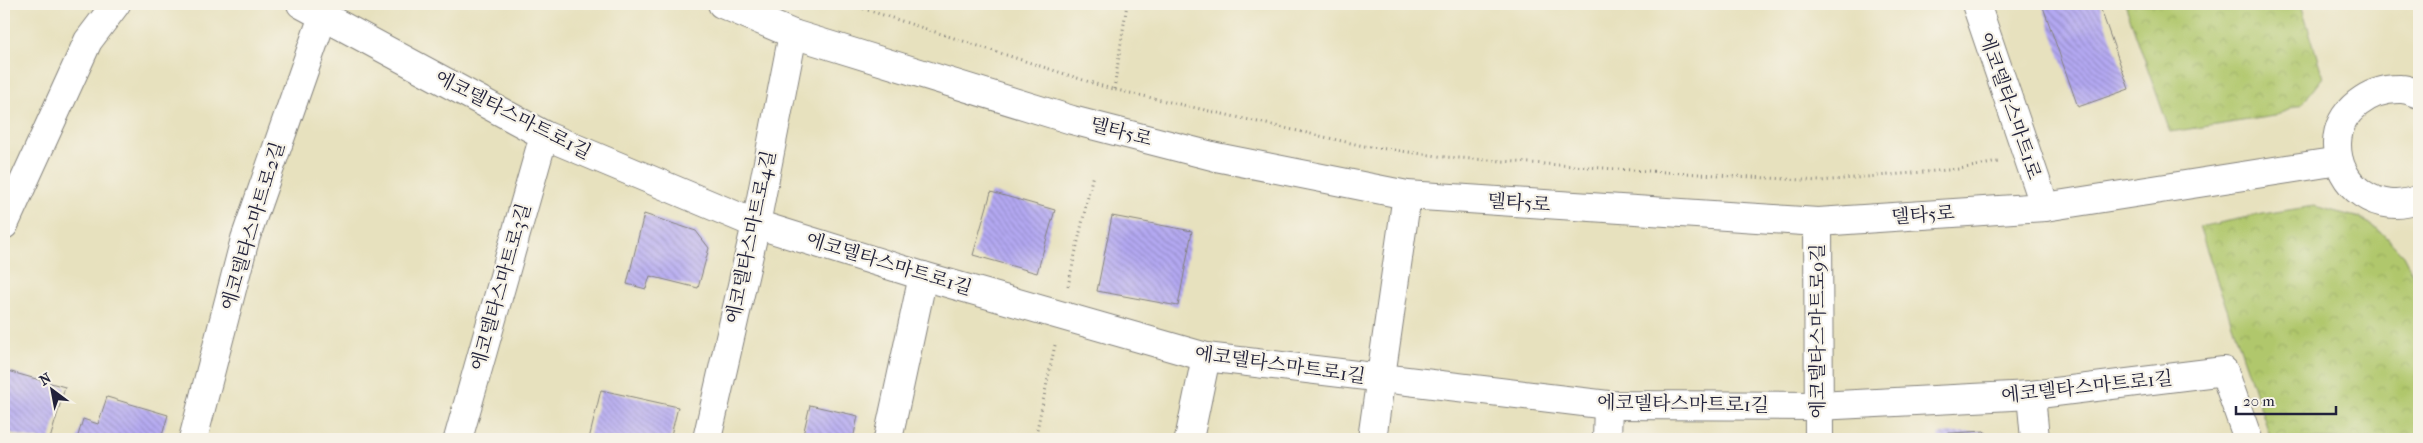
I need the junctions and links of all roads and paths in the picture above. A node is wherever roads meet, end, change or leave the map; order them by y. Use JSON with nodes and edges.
{"nodes":[{"id":1,"x":116,"y":4,"type":"edge"},
{"id":2,"x":722,"y":4,"type":"edge"},
{"id":3,"x":849,"y":4,"type":"edge"},
{"id":4,"x":1127,"y":4,"type":"edge"},
{"id":5,"x":1976,"y":4,"type":"edge"},
{"id":6,"x":312,"y":10,"type":"edge"},
{"id":7,"x":793,"y":34,"type":"junction"},
{"id":8,"x":1114,"y":89,"type":"junction"},
{"id":9,"x":2419,"y":94,"type":"edge"},
{"id":10,"x":544,"y":135,"type":"junction"},
{"id":11,"x":2338,"y":161,"type":"junction"},
{"id":12,"x":2002,"y":162,"type":"dead end"},
{"id":13,"x":1093,"y":174,"type":"dead end"},
{"id":14,"x":1407,"y":195,"type":"junction"},
{"id":15,"x":2419,"y":199,"type":"edge"},
{"id":16,"x":2045,"y":207,"type":"junction"},
{"id":17,"x":1818,"y":222,"type":"junction"},
{"id":18,"x":756,"y":224,"type":"junction"},
{"id":19,"x":4,"y":225,"type":"edge"},
{"id":20,"x":923,"y":276,"type":"junction"},
{"id":21,"x":1067,"y":292,"type":"dead end"},
{"id":22,"x":1056,"y":344,"type":"dead end"},
{"id":23,"x":1206,"y":357,"type":"junction"},
{"id":24,"x":1380,"y":380,"type":"junction"},
{"id":25,"x":2031,"y":395,"type":"junction"},
{"id":26,"x":1608,"y":405,"type":"junction"},
{"id":27,"x":1818,"y":406,"type":"junction"},
{"id":28,"x":193,"y":439,"type":"edge"},
{"id":29,"x":458,"y":439,"type":"edge"},
{"id":30,"x":707,"y":439,"type":"edge"},
{"id":31,"x":888,"y":439,"type":"edge"},
{"id":32,"x":1035,"y":439,"type":"edge"},
{"id":33,"x":1189,"y":439,"type":"edge"},
{"id":34,"x":1372,"y":439,"type":"edge"},
{"id":35,"x":1607,"y":439,"type":"edge"},
{"id":36,"x":1818,"y":439,"type":"edge"},
{"id":37,"x":2035,"y":439,"type":"edge"},
{"id":38,"x":2248,"y":439,"type":"edge"}],
"edges":[{"from":1,"to":19,"type":"street"},
{"from":2,"to":7,"type":"street","name":"델타5로"},
{"from":3,"to":8,"type":"path"},
{"from":4,"to":8,"type":"path"},
{"from":5,"to":16,"type":"street","name":"에코델타스마트1로"},
{"from":6,"to":10,"type":"street","name":"에코델타스마트로1길"},
{"from":6,"to":28,"type":"street","name":"에코델타스마트로2길"},
{"from":7,"to":14,"type":"street","name":"델타5로"},
{"from":7,"to":18,"type":"street","name":"에코델타스마트로4길"},
{"from":8,"to":12,"type":"path"},
{"from":9,"to":11,"type":"street"},
{"from":10,"to":18,"type":"street","name":"에코델타스마트로1길"},
{"from":10,"to":29,"type":"street","name":"에코델타스마트로3길"},
{"from":11,"to":15,"type":"street"},
{"from":11,"to":16,"type":"street","name":"델타5로"},
{"from":13,"to":21,"type":"path"},
{"from":14,"to":17,"type":"street","name":"델타5로"},
{"from":14,"to":24,"type":"street"},
{"from":16,"to":17,"type":"street","name":"델타5로"},
{"from":17,"to":27,"type":"street","name":"에코델타스마트로9길"},
{"from":18,"to":20,"type":"street","name":"에코델타스마트로1길"},
{"from":18,"to":30,"type":"street","name":"에코델타스마트로4길"},
{"from":20,"to":23,"type":"street","name":"에코델타스마트로1길"},
{"from":20,"to":31,"type":"street"},
{"from":22,"to":32,"type":"path"},
{"from":23,"to":24,"type":"street","name":"에코델타스마트로1길"},
{"from":23,"to":33,"type":"street"},
{"from":24,"to":26,"type":"street","name":"에코델타스마트로1길"},
{"from":24,"to":34,"type":"street"},
{"from":25,"to":27,"type":"street","name":"에코델타스마트로1길"},
{"from":25,"to":37,"type":"street"},
{"from":25,"to":38,"type":"street","name":"에코델타스마트로1길"},
{"from":26,"to":27,"type":"street","name":"에코델타스마트로1길"},
{"from":26,"to":35,"type":"street"},
{"from":27,"to":36,"type":"street","name":"에코델타스마트로9길"}]}
